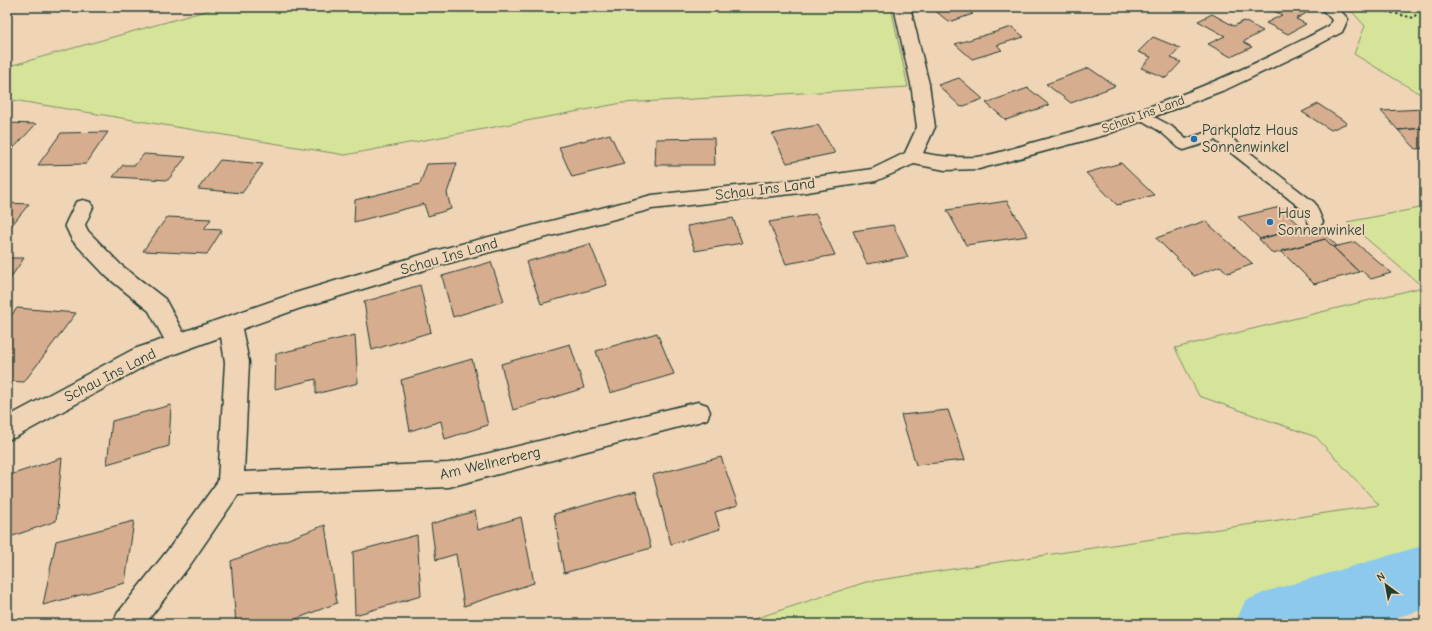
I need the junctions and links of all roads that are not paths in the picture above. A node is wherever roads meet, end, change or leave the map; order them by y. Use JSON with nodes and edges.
{"nodes":[{"id":1,"x":902,"y":7,"type":"edge"},
{"id":2,"x":1330,"y":9,"type":"edge"},
{"id":3,"x":1143,"y":115,"type":"junction"},
{"id":4,"x":912,"y":157,"type":"junction"},
{"id":5,"x":83,"y":206,"type":"dead end"},
{"id":6,"x":1315,"y":222,"type":"dead end"},
{"id":7,"x":230,"y":324,"type":"junction"},
{"id":8,"x":177,"y":343,"type":"junction"},
{"id":9,"x":698,"y":412,"type":"dead end"},
{"id":10,"x":7,"y":429,"type":"edge"},
{"id":11,"x":231,"y":484,"type":"junction"},
{"id":12,"x":127,"y":624,"type":"edge"}],
"edges":[{"from":1,"to":4,"type":"street"},
{"from":2,"to":3,"type":"street","name":"Schau Ins Land"},
{"from":3,"to":4,"type":"street","name":"Schau Ins Land"},
{"from":3,"to":6,"type":"lane"},
{"from":4,"to":7,"type":"street","name":"Schau Ins Land"},
{"from":5,"to":8,"type":"street"},
{"from":7,"to":8,"type":"street","name":"Schau Ins Land"},
{"from":7,"to":11,"type":"street"},
{"from":8,"to":10,"type":"street","name":"Schau Ins Land"},
{"from":9,"to":11,"type":"street","name":"Am Wellnerberg"},
{"from":11,"to":12,"type":"street"}]}
